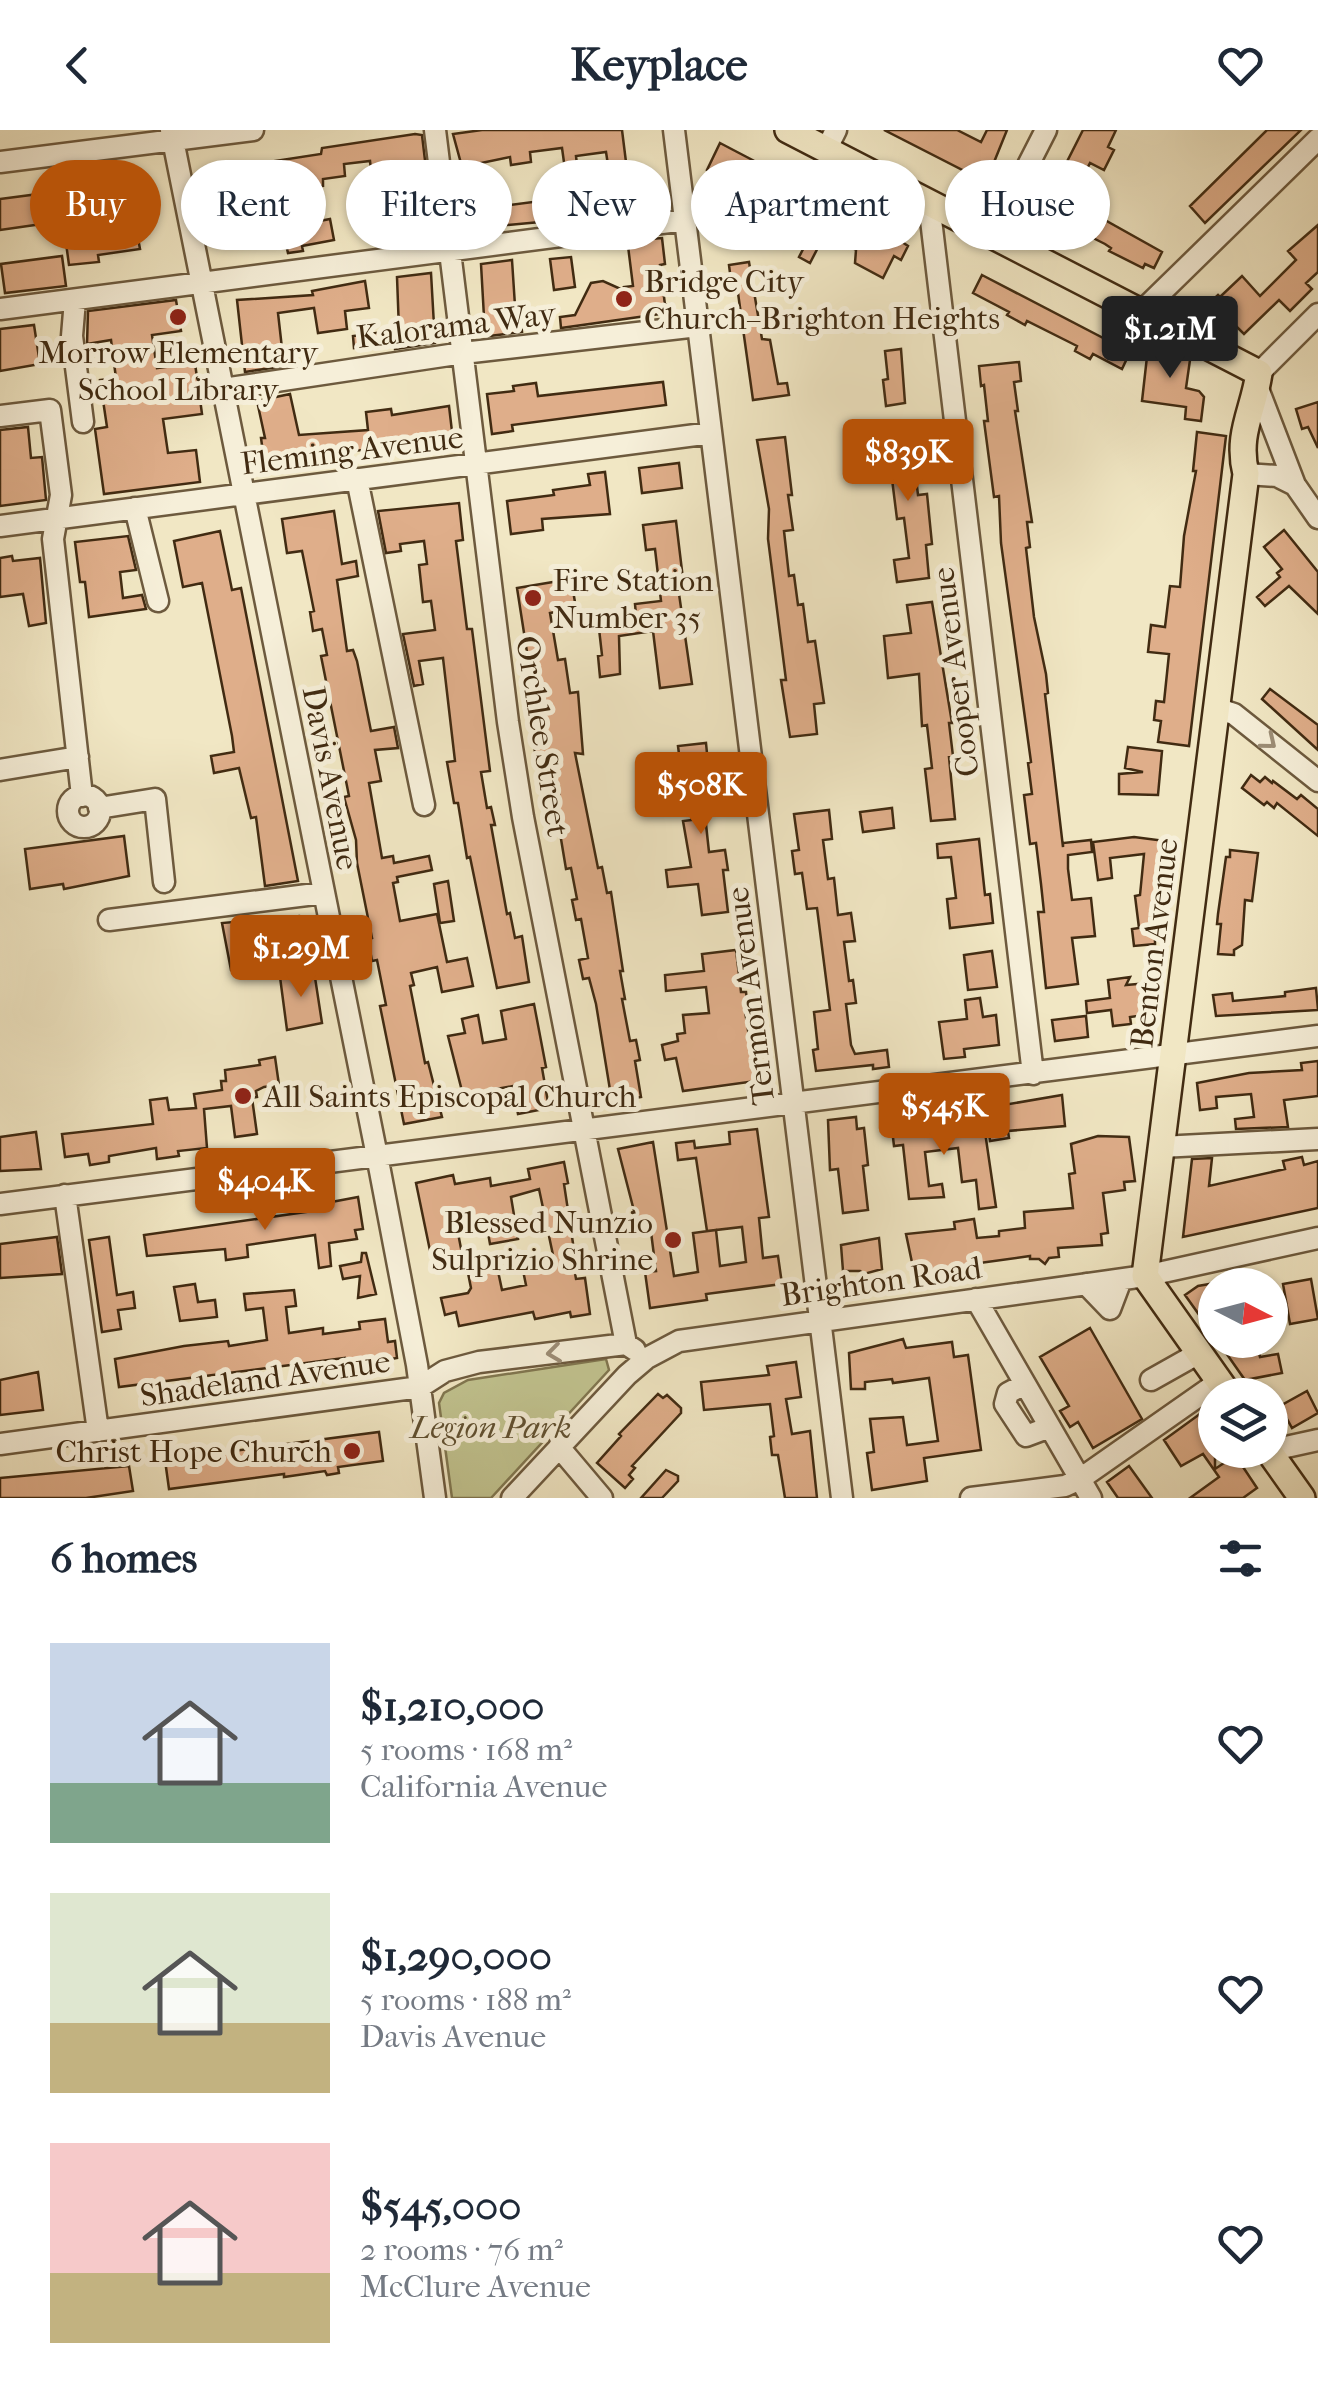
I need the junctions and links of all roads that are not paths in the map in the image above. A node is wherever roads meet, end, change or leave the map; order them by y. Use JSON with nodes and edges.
{"nodes":[{"id":1,"x":253,"y":130,"type":"edge"},
{"id":2,"x":435,"y":130,"type":"edge"},
{"id":3,"x":674,"y":130,"type":"edge"},
{"id":4,"x":788,"y":130,"type":"edge"},
{"id":5,"x":1046,"y":130,"type":"edge"},
{"id":6,"x":172,"y":136,"type":"edge"},
{"id":7,"x":1318,"y":139,"type":"edge"},
{"id":8,"x":831,"y":140,"type":"edge"},
{"id":9,"x":439,"y":160,"type":"edge"},
{"id":10,"x":1031,"y":160,"type":"edge"},
{"id":11,"x":0,"y":162,"type":"edge"},
{"id":12,"x":929,"y":203,"type":"junction"},
{"id":13,"x":945,"y":211,"type":"edge"},
{"id":14,"x":685,"y":220,"type":"junction"},
{"id":15,"x":512,"y":242,"type":"edge"},
{"id":16,"x":450,"y":250,"type":"joint"},
{"id":17,"x":1018,"y":250,"type":"edge"},
{"id":18,"x":202,"y":283,"type":"junction"},
{"id":19,"x":75,"y":300,"type":"junction"},
{"id":20,"x":0,"y":309,"type":"edge"},
{"id":21,"x":1139,"y":314,"type":"junction"},
{"id":22,"x":1318,"y":314,"type":"edge"},
{"id":23,"x":698,"y":326,"type":"junction"},
{"id":24,"x":463,"y":352,"type":"junction"},
{"id":25,"x":1258,"y":379,"type":"junction"},
{"id":26,"x":223,"y":389,"type":"junction"},
{"id":27,"x":0,"y":416,"type":"edge"},
{"id":28,"x":83,"y":422,"type":"dead end"},
{"id":29,"x":711,"y":433,"type":"junction"},
{"id":30,"x":476,"y":464,"type":"junction"},
{"id":31,"x":1246,"y":474,"type":"junction"},
{"id":32,"x":357,"y":479,"type":"junction"},
{"id":33,"x":1295,"y":485,"type":"junction"},
{"id":34,"x":244,"y":494,"type":"junction"},
{"id":35,"x":135,"y":508,"type":"junction"},
{"id":36,"x":57,"y":518,"type":"junction"},
{"id":37,"x":1318,"y":518,"type":"edge"},
{"id":38,"x":0,"y":526,"type":"edge"},
{"id":39,"x":158,"y":601,"type":"dead end"},
{"id":40,"x":1216,"y":708,"type":"junction"},
{"id":41,"x":78,"y":757,"type":"junction"},
{"id":42,"x":0,"y":770,"type":"edge"},
{"id":43,"x":1318,"y":781,"type":"edge"},
{"id":44,"x":424,"y":805,"type":"dead end"},
{"id":45,"x":164,"y":882,"type":"dead end"},
{"id":46,"x":323,"y":893,"type":"junction"},
{"id":47,"x":109,"y":920,"type":"dead end"},
{"id":48,"x":1318,"y":1036,"type":"edge"},
{"id":49,"x":1172,"y":1056,"type":"junction"},
{"id":50,"x":1033,"y":1074,"type":"junction"},
{"id":51,"x":793,"y":1104,"type":"junction"},
{"id":52,"x":585,"y":1131,"type":"junction"},
{"id":53,"x":1318,"y":1140,"type":"edge"},
{"id":54,"x":1161,"y":1146,"type":"junction"},
{"id":55,"x":377,"y":1156,"type":"junction"},
{"id":56,"x":65,"y":1194,"type":"junction"},
{"id":57,"x":0,"y":1204,"type":"edge"},
{"id":58,"x":1318,"y":1238,"type":"edge"},
{"id":59,"x":1133,"y":1278,"type":"junction"},
{"id":60,"x":976,"y":1298,"type":"junction"},
{"id":61,"x":820,"y":1319,"type":"junction"},
{"id":62,"x":626,"y":1344,"type":"junction"},
{"id":63,"x":1198,"y":1352,"type":"edge"},
{"id":64,"x":1198,"y":1354,"type":"edge"},
{"id":65,"x":647,"y":1358,"type":"junction"},
{"id":66,"x":1152,"y":1380,"type":"dead end"},
{"id":67,"x":420,"y":1387,"type":"junction"},
{"id":68,"x":1198,"y":1404,"type":"edge"},
{"id":69,"x":98,"y":1431,"type":"junction"},
{"id":70,"x":1318,"y":1440,"type":"edge"},
{"id":71,"x":0,"y":1444,"type":"edge"},
{"id":72,"x":1288,"y":1446,"type":"edge"},
{"id":73,"x":559,"y":1447,"type":"junction"},
{"id":74,"x":1281,"y":1468,"type":"edge"},
{"id":75,"x":1080,"y":1479,"type":"junction"},
{"id":76,"x":435,"y":1498,"type":"edge"},
{"id":77,"x":512,"y":1498,"type":"edge"},
{"id":78,"x":602,"y":1498,"type":"edge"},
{"id":79,"x":842,"y":1498,"type":"edge"},
{"id":80,"x":971,"y":1498,"type":"edge"},
{"id":81,"x":1091,"y":1498,"type":"edge"},
{"id":82,"x":1302,"y":1498,"type":"edge"}],
"edges":[{"from":1,"to":6,"type":"street"},
{"from":2,"to":9,"type":"street","name":"Orchlee Street"},
{"from":3,"to":14,"type":"street","name":"Termon Avenue"},
{"from":4,"to":8,"type":"main road"},
{"from":5,"to":10,"type":"street"},
{"from":6,"to":11,"type":"street"},
{"from":6,"to":18,"type":"street","name":"Davis Avenue"},
{"from":7,"to":21,"type":"street"},
{"from":8,"to":12,"type":"main road"},
{"from":12,"to":13,"type":"main road"},
{"from":12,"to":50,"type":"street","name":"Cooper Avenue"},
{"from":14,"to":15,"type":"street"},
{"from":14,"to":23,"type":"street","name":"Termon Avenue"},
{"from":16,"to":18,"type":"street"},
{"from":16,"to":24,"type":"street","name":"Orchlee Street"},
{"from":17,"to":21,"type":"main road"},
{"from":18,"to":19,"type":"street"},
{"from":18,"to":26,"type":"street","name":"Davis Avenue"},
{"from":19,"to":20,"type":"street"},
{"from":19,"to":28,"type":"street"},
{"from":21,"to":25,"type":"main road"},
{"from":22,"to":25,"type":"street"},
{"from":23,"to":24,"type":"street","name":"Kalorama Way"},
{"from":23,"to":29,"type":"street","name":"Termon Avenue"},
{"from":24,"to":26,"type":"street","name":"Kalorama Way"},
{"from":24,"to":30,"type":"street","name":"Orchlee Street"},
{"from":25,"to":31,"type":"main road","name":"Benton Avenue"},
{"from":25,"to":33,"type":"street"},
{"from":26,"to":34,"type":"street","name":"Davis Avenue"},
{"from":27,"to":36,"type":"street"},
{"from":29,"to":30,"type":"street","name":"Fleming Avenue"},
{"from":29,"to":51,"type":"street","name":"Termon Avenue"},
{"from":30,"to":32,"type":"street","name":"Fleming Avenue"},
{"from":30,"to":52,"type":"street","name":"Orchlee Street"},
{"from":31,"to":33,"type":"street"},
{"from":31,"to":40,"type":"main road","name":"Benton Avenue"},
{"from":32,"to":34,"type":"street","name":"Fleming Avenue"},
{"from":32,"to":44,"type":"street"},
{"from":33,"to":37,"type":"street"},
{"from":34,"to":35,"type":"street","name":"Fleming Avenue"},
{"from":34,"to":46,"type":"street","name":"Davis Avenue"},
{"from":35,"to":36,"type":"street","name":"Fleming Avenue"},
{"from":35,"to":39,"type":"street"},
{"from":36,"to":38,"type":"street","name":"Fleming Avenue"},
{"from":36,"to":41,"type":"street"},
{"from":40,"to":43,"type":"street","one_way":true},
{"from":40,"to":49,"type":"main road","name":"Benton Avenue"},
{"from":41,"to":42,"type":"street"},
{"from":41,"to":45,"type":"street"},
{"from":46,"to":47,"type":"street"},
{"from":46,"to":55,"type":"street","name":"Davis Avenue"},
{"from":48,"to":49,"type":"street"},
{"from":49,"to":50,"type":"street"},
{"from":49,"to":54,"type":"main road","name":"Benton Avenue"},
{"from":50,"to":51,"type":"street"},
{"from":51,"to":52,"type":"street"},
{"from":51,"to":61,"type":"street","name":"Termon Avenue"},
{"from":52,"to":55,"type":"street"},
{"from":52,"to":62,"type":"street","name":"Orchlee Street"},
{"from":53,"to":54,"type":"street"},
{"from":54,"to":59,"type":"main road","name":"Benton Avenue"},
{"from":55,"to":56,"type":"street"},
{"from":55,"to":67,"type":"street","name":"Davis Avenue"},
{"from":56,"to":57,"type":"street"},
{"from":56,"to":69,"type":"street"},
{"from":58,"to":59,"type":"street","name":"Brighton Road"},
{"from":59,"to":60,"type":"street","name":"Brighton Road"},
{"from":59,"to":63,"type":"main road"},
{"from":60,"to":61,"type":"street","name":"Brighton Road"},
{"from":60,"to":75,"type":"street"},
{"from":61,"to":65,"type":"street","name":"Brighton Road"},
{"from":61,"to":79,"type":"street","name":"Termon Avenue"},
{"from":62,"to":65,"type":"street"},
{"from":62,"to":67,"type":"street","name":"Shadeland Avenue","one_way":true},
{"from":64,"to":66,"type":"street"},
{"from":65,"to":73,"type":"street","name":"Brighton Road"},
{"from":67,"to":69,"type":"street","name":"Shadeland Avenue"},
{"from":67,"to":76,"type":"street","name":"Davis Avenue"},
{"from":68,"to":75,"type":"street"},
{"from":69,"to":71,"type":"street","name":"Shadeland Avenue"},
{"from":70,"to":72,"type":"street"},
{"from":73,"to":77,"type":"street","name":"Brighton Road"},
{"from":73,"to":78,"type":"street"},
{"from":74,"to":82,"type":"main road"},
{"from":75,"to":80,"type":"street"},
{"from":75,"to":81,"type":"street"}]}
